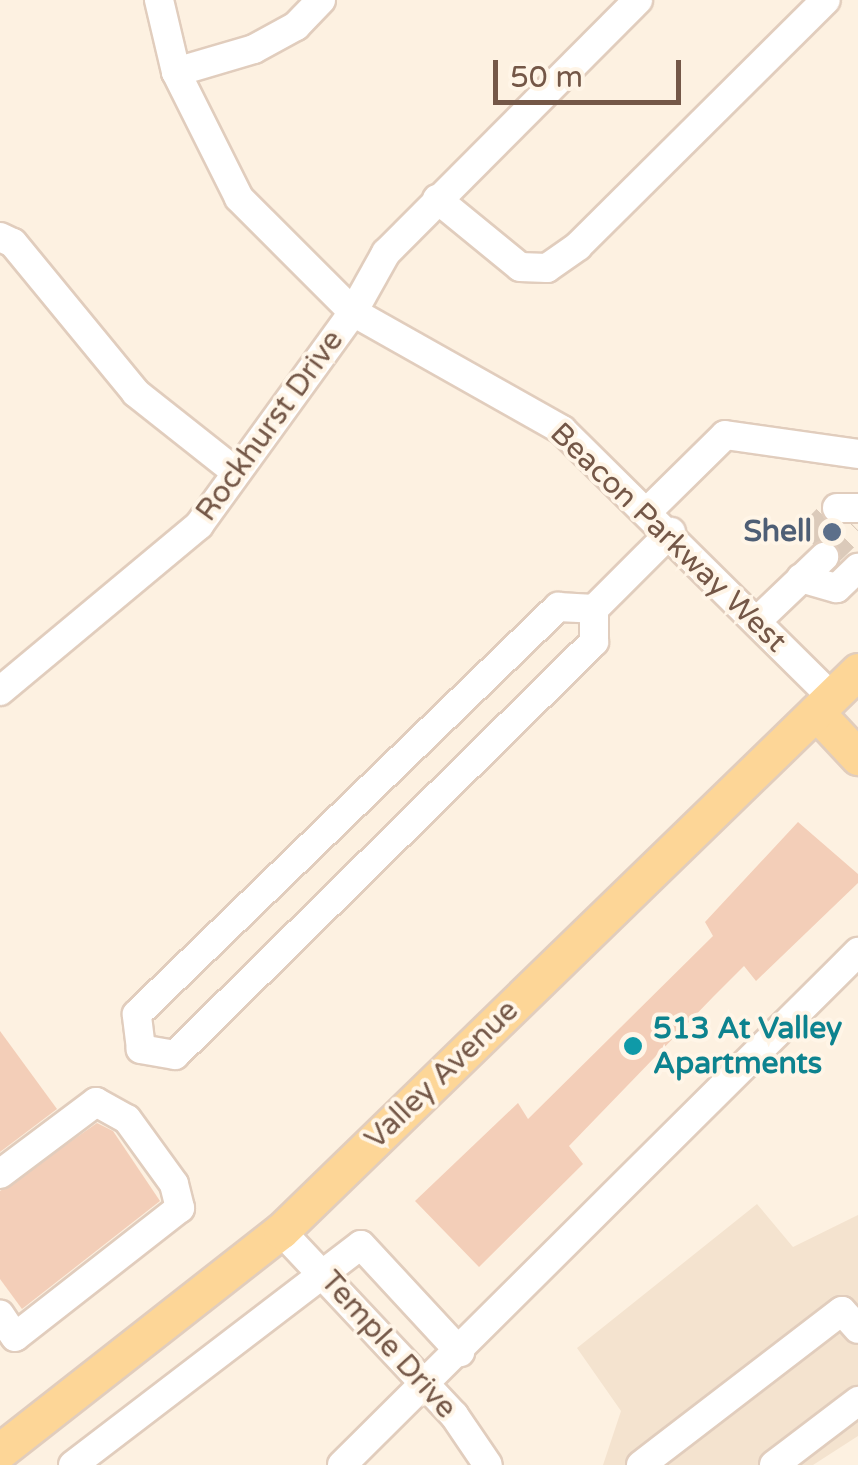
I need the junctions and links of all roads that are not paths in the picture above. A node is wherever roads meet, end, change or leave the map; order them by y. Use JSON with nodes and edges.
{"nodes":[{"id":1,"x":159,"y":0,"type":"edge"},
{"id":2,"x":321,"y":0,"type":"edge"},
{"id":3,"x":638,"y":0,"type":"edge"},
{"id":4,"x":826,"y":0,"type":"edge"},
{"id":5,"x":176,"y":72,"type":"junction"},
{"id":6,"x":437,"y":199,"type":"junction"},
{"id":7,"x":0,"y":237,"type":"edge"},
{"id":8,"x":353,"y":312,"type":"junction"},
{"id":9,"x":858,"y":454,"type":"edge"},
{"id":10,"x":236,"y":472,"type":"junction"},
{"id":11,"x":648,"y":511,"type":"junction"},
{"id":12,"x":671,"y":532,"type":"junction"},
{"id":13,"x":816,"y":548,"type":"tunnel mouth"},
{"id":14,"x":858,"y":568,"type":"edge"},
{"id":15,"x":801,"y":578,"type":"junction"},
{"id":16,"x":594,"y":608,"type":"junction"},
{"id":17,"x":757,"y":621,"type":"junction"},
{"id":18,"x":3,"y":684,"type":"edge"},
{"id":19,"x":843,"y":689,"type":"edge"},
{"id":20,"x":858,"y":757,"type":"edge"},
{"id":21,"x":858,"y":952,"type":"edge"},
{"id":22,"x":0,"y":1174,"type":"edge"},
{"id":23,"x":281,"y":1231,"type":"junction"},
{"id":24,"x":323,"y":1272,"type":"junction"},
{"id":25,"x":0,"y":1315,"type":"edge"},
{"id":26,"x":858,"y":1329,"type":"edge"},
{"id":27,"x":460,"y":1352,"type":"junction"},
{"id":28,"x":425,"y":1387,"type":"junction"},
{"id":29,"x":858,"y":1401,"type":"edge"},
{"id":30,"x":0,"y":1451,"type":"edge"},
{"id":31,"x":72,"y":1465,"type":"edge"},
{"id":32,"x":342,"y":1465,"type":"edge"},
{"id":33,"x":488,"y":1465,"type":"edge"},
{"id":34,"x":641,"y":1465,"type":"edge"},
{"id":35,"x":774,"y":1465,"type":"edge"}],
"edges":[{"from":1,"to":5,"type":"street","name":"Beacon Parkway West"},
{"from":2,"to":5,"type":"street"},
{"from":3,"to":6,"type":"street","name":"Rockhurst Drive"},
{"from":4,"to":6,"type":"street"},
{"from":5,"to":8,"type":"street","name":"Beacon Parkway West"},
{"from":6,"to":8,"type":"street","name":"Rockhurst Drive"},
{"from":7,"to":10,"type":"street"},
{"from":8,"to":10,"type":"street","name":"Rockhurst Drive"},
{"from":8,"to":11,"type":"street","name":"Beacon Parkway West"},
{"from":9,"to":11,"type":"street"},
{"from":10,"to":18,"type":"street","name":"Rockhurst Drive"},
{"from":11,"to":12,"type":"street","name":"Beacon Parkway West"},
{"from":12,"to":16,"type":"street"},
{"from":12,"to":17,"type":"street","name":"Beacon Parkway West"},
{"from":13,"to":15,"type":"street"},
{"from":14,"to":15,"type":"street"},
{"from":15,"to":17,"type":"street"},
{"from":16,"to":16,"type":"street"},
{"from":17,"to":19,"type":"street","name":"Beacon Parkway West"},
{"from":19,"to":20,"type":"main road"},
{"from":19,"to":23,"type":"main road","name":"Valley Avenue"},
{"from":21,"to":27,"type":"street"},
{"from":22,"to":25,"type":"street"},
{"from":23,"to":24,"type":"street","name":"Temple Drive"},
{"from":23,"to":30,"type":"main road","name":"Valley Avenue"},
{"from":24,"to":27,"type":"street"},
{"from":24,"to":28,"type":"street","name":"Temple Drive"},
{"from":24,"to":31,"type":"street"},
{"from":26,"to":34,"type":"street"},
{"from":27,"to":28,"type":"street"},
{"from":28,"to":32,"type":"street"},
{"from":28,"to":33,"type":"street","name":"Temple Drive"},
{"from":29,"to":35,"type":"street"}]}
